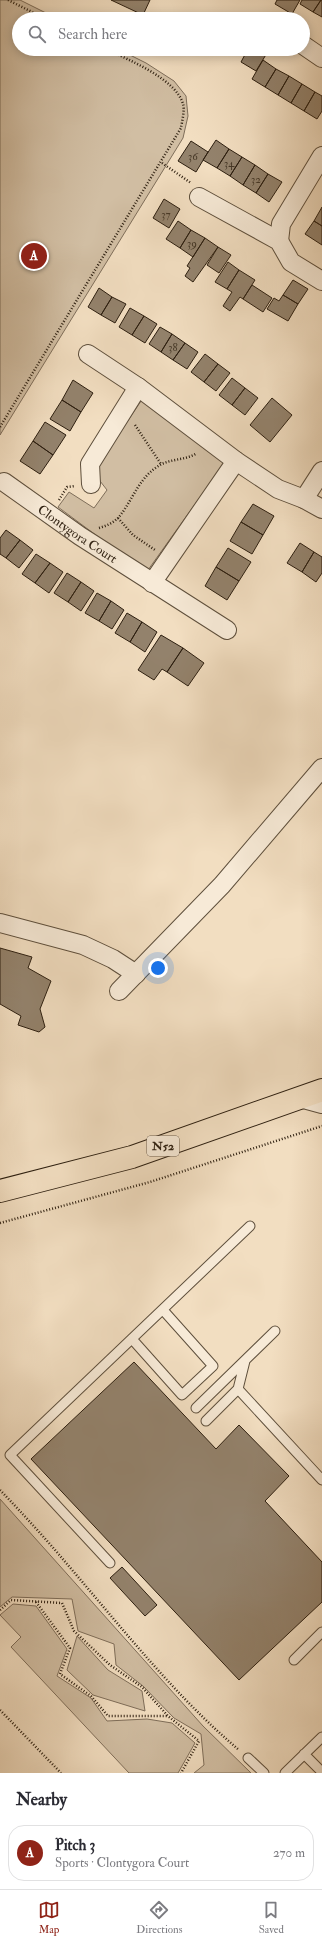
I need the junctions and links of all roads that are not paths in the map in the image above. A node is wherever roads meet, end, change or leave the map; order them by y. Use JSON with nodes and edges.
{"nodes":[{"id":1,"x":310,"y":50,"type":"edge"},
{"id":2,"x":322,"y":58,"type":"edge"},
{"id":3,"x":322,"y":156,"type":"edge"},
{"id":4,"x":199,"y":197,"type":"road end"},
{"id":5,"x":279,"y":241,"type":"junction"},
{"id":6,"x":322,"y":281,"type":"edge"},
{"id":7,"x":88,"y":354,"type":"dead end"},
{"id":8,"x":138,"y":387,"type":"junction"},
{"id":9,"x":236,"y":461,"type":"junction"},
{"id":10,"x":322,"y":471,"type":"edge"},
{"id":11,"x":4,"y":482,"type":"dead end"},
{"id":12,"x":90,"y":484,"type":"road end"},
{"id":13,"x":304,"y":499,"type":"junction"},
{"id":14,"x":322,"y":509,"type":"edge"},
{"id":15,"x":152,"y":583,"type":"junction"},
{"id":16,"x":227,"y":630,"type":"dead end"},
{"id":17,"x":322,"y":768,"type":"edge"},
{"id":18,"x":0,"y":923,"type":"edge"},
{"id":19,"x":136,"y":974,"type":"junction"},
{"id":20,"x":119,"y":991,"type":"dead end"},
{"id":21,"x":322,"y":1090,"type":"edge"},
{"id":22,"x":300,"y":1098,"type":"junction"},
{"id":23,"x":322,"y":1104,"type":"edge"},
{"id":24,"x":0,"y":1191,"type":"edge"},
{"id":25,"x":250,"y":1226,"type":"dead end"},
{"id":26,"x":163,"y":1310,"type":"junction"},
{"id":27,"x":275,"y":1331,"type":"dead end"},
{"id":28,"x":132,"y":1340,"type":"junction"},
{"id":29,"x":246,"y":1360,"type":"junction"},
{"id":30,"x":238,"y":1389,"type":"junction"},
{"id":31,"x":196,"y":1408,"type":"dead end"},
{"id":32,"x":206,"y":1420,"type":"dead end"},
{"id":33,"x":322,"y":1480,"type":"edge"},
{"id":34,"x":110,"y":1563,"type":"dead end"},
{"id":35,"x":322,"y":1632,"type":"edge"},
{"id":36,"x":294,"y":1660,"type":"dead end"},
{"id":37,"x":322,"y":1738,"type":"edge"},
{"id":38,"x":304,"y":1754,"type":"junction"},
{"id":39,"x":248,"y":1758,"type":"road end"},
{"id":40,"x":322,"y":1772,"type":"edge"},
{"id":41,"x":264,"y":1773,"type":"edge"},
{"id":42,"x":285,"y":1773,"type":"edge"}],
"edges":[{"from":1,"to":2,"type":"street"},
{"from":3,"to":5,"type":"street"},
{"from":4,"to":5,"type":"street"},
{"from":5,"to":6,"type":"street"},
{"from":7,"to":8,"type":"street"},
{"from":8,"to":9,"type":"street"},
{"from":8,"to":12,"type":"street"},
{"from":9,"to":13,"type":"street"},
{"from":9,"to":15,"type":"street"},
{"from":10,"to":13,"type":"street"},
{"from":11,"to":15,"type":"street","name":"Clontygora Court"},
{"from":13,"to":14,"type":"street"},
{"from":15,"to":16,"type":"street","name":"Clontygora Court"},
{"from":17,"to":19,"type":"street"},
{"from":18,"to":19,"type":"street"},
{"from":19,"to":20,"type":"street"},
{"from":21,"to":22,"type":"main road","number":"N52"},
{"from":22,"to":23,"type":"street"},
{"from":22,"to":24,"type":"main road","number":"N52"},
{"from":25,"to":26,"type":"lane"},
{"from":26,"to":28,"type":"lane"},
{"from":26,"to":28,"type":"lane"},
{"from":27,"to":29,"type":"lane"},
{"from":28,"to":34,"type":"lane"},
{"from":29,"to":30,"type":"lane"},
{"from":29,"to":31,"type":"lane"},
{"from":30,"to":32,"type":"lane"},
{"from":30,"to":33,"type":"lane"},
{"from":35,"to":36,"type":"lane"},
{"from":37,"to":38,"type":"lane"},
{"from":38,"to":40,"type":"lane"},
{"from":38,"to":42,"type":"lane"},
{"from":39,"to":41,"type":"lane"}]}
